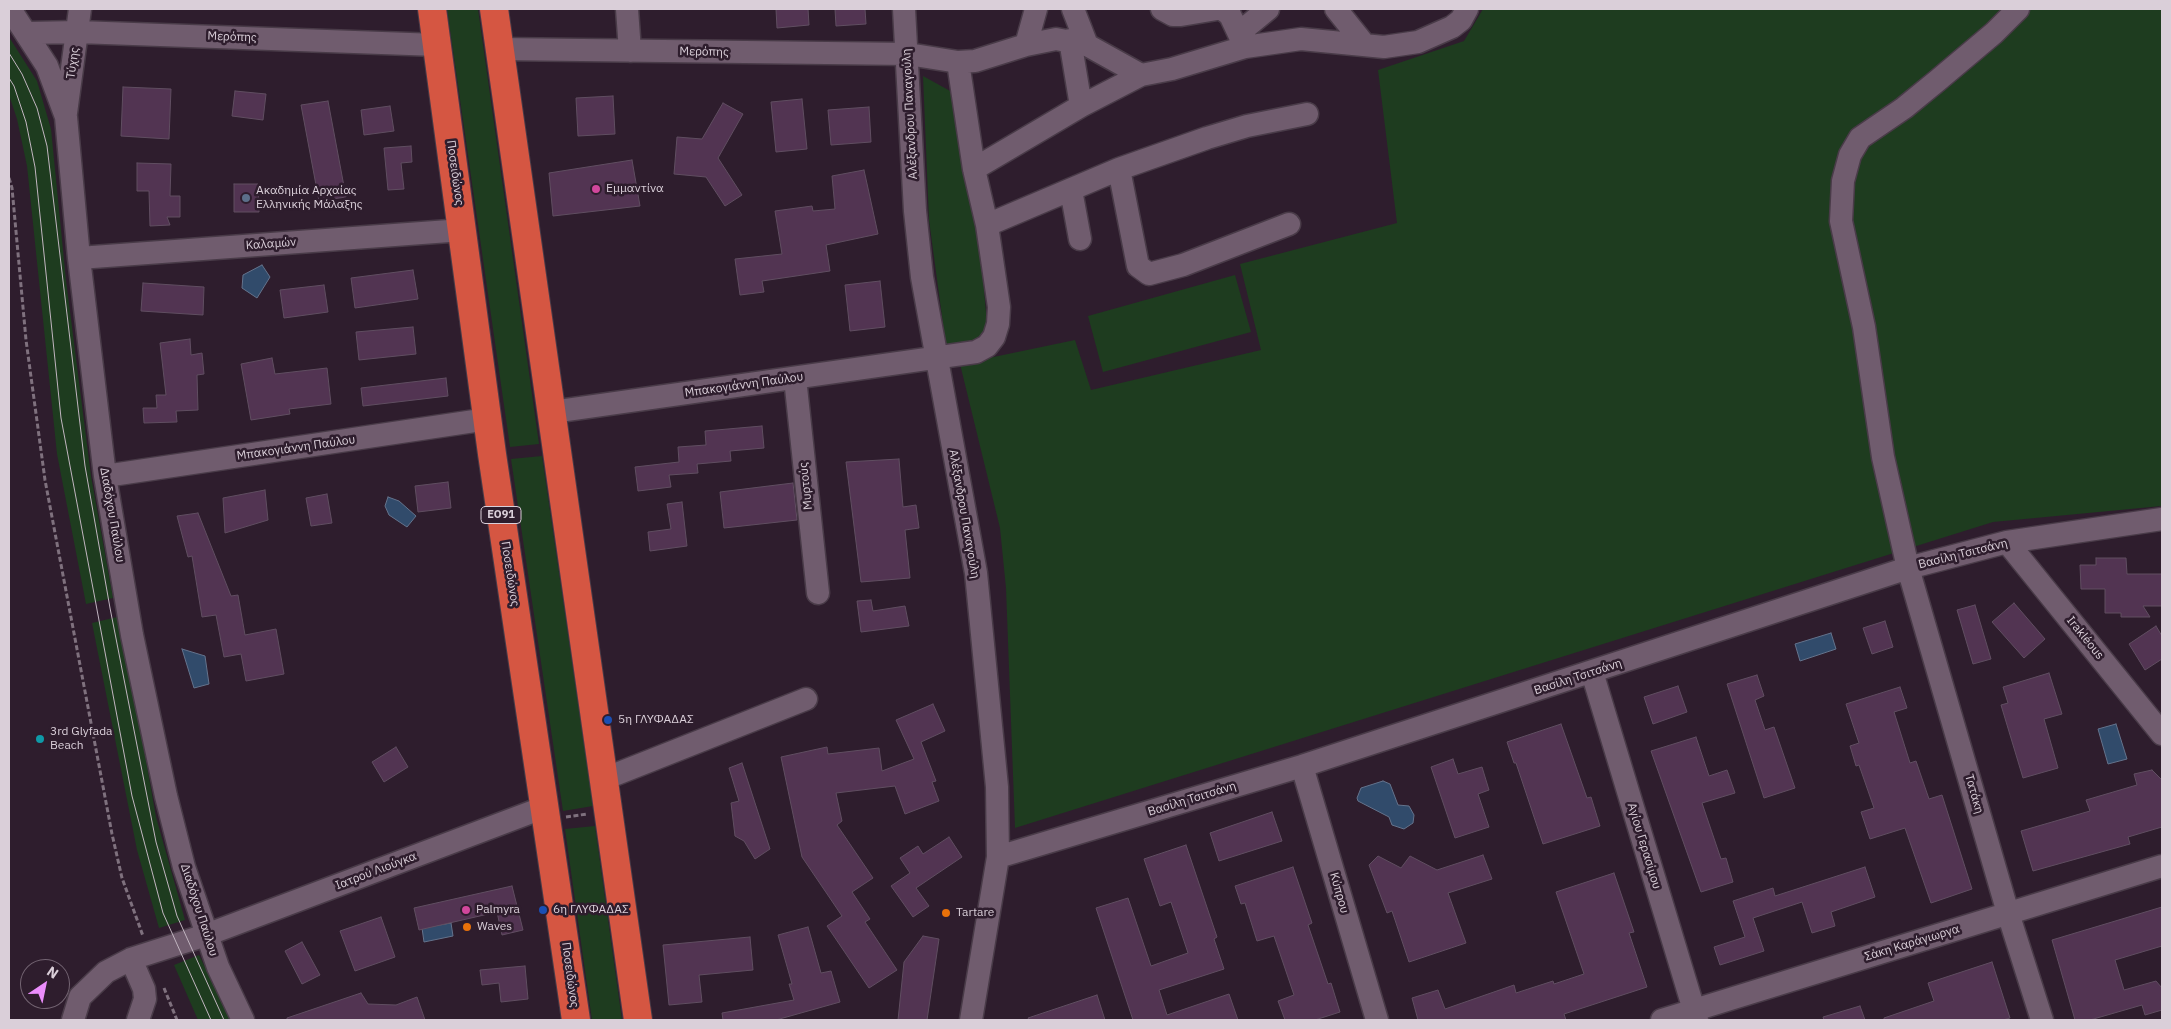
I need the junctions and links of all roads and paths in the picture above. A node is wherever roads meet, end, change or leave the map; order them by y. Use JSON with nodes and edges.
{"nodes":[{"id":1,"x":10,"y":9,"type":"edge"},
{"id":2,"x":80,"y":9,"type":"edge"},
{"id":3,"x":432,"y":9,"type":"edge"},
{"id":4,"x":494,"y":9,"type":"edge"},
{"id":5,"x":627,"y":9,"type":"edge"},
{"id":6,"x":904,"y":9,"type":"edge"},
{"id":7,"x":1036,"y":9,"type":"edge"},
{"id":8,"x":1073,"y":9,"type":"edge"},
{"id":9,"x":1162,"y":9,"type":"edge"},
{"id":10,"x":1217,"y":9,"type":"edge"},
{"id":11,"x":1222,"y":9,"type":"edge"},
{"id":12,"x":1268,"y":9,"type":"edge"},
{"id":13,"x":1336,"y":9,"type":"edge"},
{"id":14,"x":1467,"y":9,"type":"edge"},
{"id":15,"x":2018,"y":9,"type":"edge"},
{"id":16,"x":78,"y":32,"type":"junction"},
{"id":17,"x":28,"y":33,"type":"junction"},
{"id":18,"x":1242,"y":40,"type":"junction"},
{"id":19,"x":1079,"y":42,"type":"junction"},
{"id":20,"x":1364,"y":44,"type":"junction"},
{"id":21,"x":437,"y":45,"type":"junction"},
{"id":22,"x":1026,"y":45,"type":"junction"},
{"id":23,"x":500,"y":49,"type":"junction"},
{"id":24,"x":630,"y":51,"type":"junction"},
{"id":25,"x":908,"y":54,"type":"junction"},
{"id":26,"x":958,"y":62,"type":"junction"},
{"id":27,"x":1141,"y":75,"type":"junction"},
{"id":28,"x":1081,"y":106,"type":"junction"},
{"id":29,"x":1307,"y":114,"type":"dead end"},
{"id":30,"x":66,"y":117,"type":"junction"},
{"id":31,"x":974,"y":169,"type":"junction"},
{"id":32,"x":1119,"y":169,"type":"junction"},
{"id":33,"x":9,"y":178,"type":"edge"},
{"id":34,"x":1071,"y":190,"type":"junction"},
{"id":35,"x":1289,"y":224,"type":"dead end"},
{"id":36,"x":987,"y":225,"type":"junction"},
{"id":37,"x":464,"y":230,"type":"junction"},
{"id":38,"x":1080,"y":239,"type":"dead end"},
{"id":39,"x":78,"y":258,"type":"junction"},
{"id":40,"x":936,"y":358,"type":"junction"},
{"id":41,"x":795,"y":378,"type":"junction"},
{"id":42,"x":552,"y":412,"type":"junction"},
{"id":43,"x":488,"y":419,"type":"junction"},
{"id":44,"x":105,"y":476,"type":"junction"},
{"id":45,"x":2162,"y":519,"type":"edge"},
{"id":46,"x":2007,"y":542,"type":"junction"},
{"id":47,"x":1908,"y":568,"type":"junction"},
{"id":48,"x":818,"y":593,"type":"dead end"},
{"id":49,"x":1592,"y":672,"type":"junction"},
{"id":50,"x":806,"y":699,"type":"dead end"},
{"id":51,"x":2162,"y":734,"type":"edge"},
{"id":52,"x":1302,"y":766,"type":"junction"},
{"id":53,"x":604,"y":779,"type":"junction"},
{"id":54,"x":608,"y":810,"type":"junction"},
{"id":55,"x":547,"y":814,"type":"junction"},
{"id":56,"x":998,"y":857,"type":"junction"},
{"id":57,"x":2162,"y":866,"type":"edge"},
{"id":58,"x":2008,"y":913,"type":"junction"},
{"id":59,"x":206,"y":934,"type":"junction"},
{"id":60,"x":141,"y":956,"type":"junction"},
{"id":61,"x":1696,"y":1015,"type":"edge"},
{"id":62,"x":73,"y":1020,"type":"edge"},
{"id":63,"x":138,"y":1020,"type":"edge"},
{"id":64,"x":177,"y":1020,"type":"edge"},
{"id":65,"x":243,"y":1020,"type":"edge"},
{"id":66,"x":576,"y":1020,"type":"edge"},
{"id":67,"x":638,"y":1020,"type":"edge"},
{"id":68,"x":971,"y":1020,"type":"edge"},
{"id":69,"x":1377,"y":1020,"type":"edge"},
{"id":70,"x":1662,"y":1020,"type":"edge"},
{"id":71,"x":2042,"y":1020,"type":"edge"}],
"edges":[{"from":1,"to":17,"type":"street","name":"Διαδόχου Παύλου"},
{"from":2,"to":16,"type":"street","name":"Τύχης"},
{"from":3,"to":21,"type":"highway","name":"Ποσειδώνος","number":"ΕΟ91"},
{"from":4,"to":23,"type":"highway"},
{"from":5,"to":24,"type":"street"},
{"from":6,"to":25,"type":"street","name":"Αλέξανδρου Παναγούλη"},
{"from":7,"to":22,"type":"street"},
{"from":8,"to":19,"type":"street"},
{"from":9,"to":10,"type":"street"},
{"from":11,"to":18,"type":"street"},
{"from":12,"to":18,"type":"street"},
{"from":13,"to":20,"type":"street"},
{"from":14,"to":20,"type":"street"},
{"from":15,"to":47,"type":"street","name":"Τατάκη"},
{"from":16,"to":17,"type":"street","name":"Μερόπης"},
{"from":16,"to":21,"type":"street","name":"Μερόπης"},
{"from":16,"to":30,"type":"street","name":"Τύχης"},
{"from":17,"to":30,"type":"street","name":"Διαδόχου Παύλου"},
{"from":18,"to":20,"type":"street"},
{"from":18,"to":27,"type":"street"},
{"from":19,"to":22,"type":"street","name":"Μερόπης"},
{"from":19,"to":27,"type":"street"},
{"from":19,"to":28,"type":"street"},
{"from":21,"to":37,"type":"highway","name":"Ποσειδώνος","number":"ΕΟ91"},
{"from":22,"to":26,"type":"street","name":"Μερόπης"},
{"from":23,"to":24,"type":"street","name":"Μερόπης"},
{"from":23,"to":42,"type":"highway"},
{"from":24,"to":25,"type":"street","name":"Μερόπης"},
{"from":25,"to":26,"type":"street","name":"Μερόπης"},
{"from":25,"to":40,"type":"street","name":"Αλέξανδρου Παναγούλη"},
{"from":26,"to":31,"type":"street","name":"Μπακογιάννη Παύλου"},
{"from":27,"to":28,"type":"street"},
{"from":28,"to":31,"type":"street"},
{"from":29,"to":32,"type":"street"},
{"from":30,"to":39,"type":"street","name":"Διαδόχου Παύλου"},
{"from":31,"to":36,"type":"street","name":"Μπακογιάννη Παύλου"},
{"from":32,"to":34,"type":"street"},
{"from":32,"to":35,"type":"street"},
{"from":33,"to":60,"type":"path"},
{"from":34,"to":36,"type":"street"},
{"from":34,"to":38,"type":"street"},
{"from":36,"to":40,"type":"street","name":"Μπακογιάννη Παύλου"},
{"from":37,"to":39,"type":"street","name":"Καλαμών"},
{"from":37,"to":43,"type":"highway","name":"Ποσειδώνος","number":"ΕΟ91"},
{"from":39,"to":44,"type":"street","name":"Διαδόχου Παύλου"},
{"from":40,"to":41,"type":"street","name":"Μπακογιάννη Παύλου"},
{"from":40,"to":56,"type":"street","name":"Αλέξανδρου Παναγούλη"},
{"from":41,"to":42,"type":"street","name":"Μπακογιάννη Παύλου"},
{"from":41,"to":48,"type":"street","name":"Μυρτούς"},
{"from":42,"to":53,"type":"highway"},
{"from":43,"to":44,"type":"street","name":"Μπακογιάννη Παύλου"},
{"from":43,"to":55,"type":"highway","name":"Ποσειδώνος","number":"ΕΟ91"},
{"from":44,"to":59,"type":"street","name":"Διαδόχου Παύλου"},
{"from":45,"to":46,"type":"street","name":"Βασίλη Τσιτσάνη"},
{"from":46,"to":47,"type":"street","name":"Βασίλη Τσιτσάνη"},
{"from":46,"to":51,"type":"street","name":"Irakléous"},
{"from":47,"to":49,"type":"street","name":"Βασίλη Τσιτσάνη"},
{"from":47,"to":58,"type":"street","name":"Τατάκη"},
{"from":49,"to":52,"type":"street","name":"Βασίλη Τσιτσάνη"},
{"from":49,"to":61,"type":"street","name":"Αγίου Γερασίμου"},
{"from":50,"to":53,"type":"street"},
{"from":52,"to":56,"type":"street","name":"Βασίλη Τσιτσάνη"},
{"from":52,"to":69,"type":"street","name":"Κύπρου"},
{"from":53,"to":54,"type":"highway"},
{"from":54,"to":55,"type":"path"},
{"from":54,"to":67,"type":"highway"},
{"from":55,"to":59,"type":"street","name":"Ιατρού Λιούγκα"},
{"from":55,"to":66,"type":"highway","name":"Ποσειδώνος","number":"ΕΟ91"},
{"from":56,"to":68,"type":"street","name":"Αλέξανδρου Παναγούλη"},
{"from":57,"to":58,"type":"street","name":"Σάκη Καράγιωργα"},
{"from":58,"to":61,"type":"street","name":"Σάκη Καράγιωργα"},
{"from":58,"to":71,"type":"street","name":"Τατάκη"},
{"from":59,"to":60,"type":"street","name":"Ιατρού Λιούγκα"},
{"from":59,"to":65,"type":"street","name":"Διαδόχου Παύλου"},
{"from":60,"to":62,"type":"street","name":"Ιατρού Λιούγκα"},
{"from":60,"to":63,"type":"street"},
{"from":60,"to":64,"type":"path"},
{"from":61,"to":70,"type":"street","name":"Σάκη Καράγιωργα"}]}
